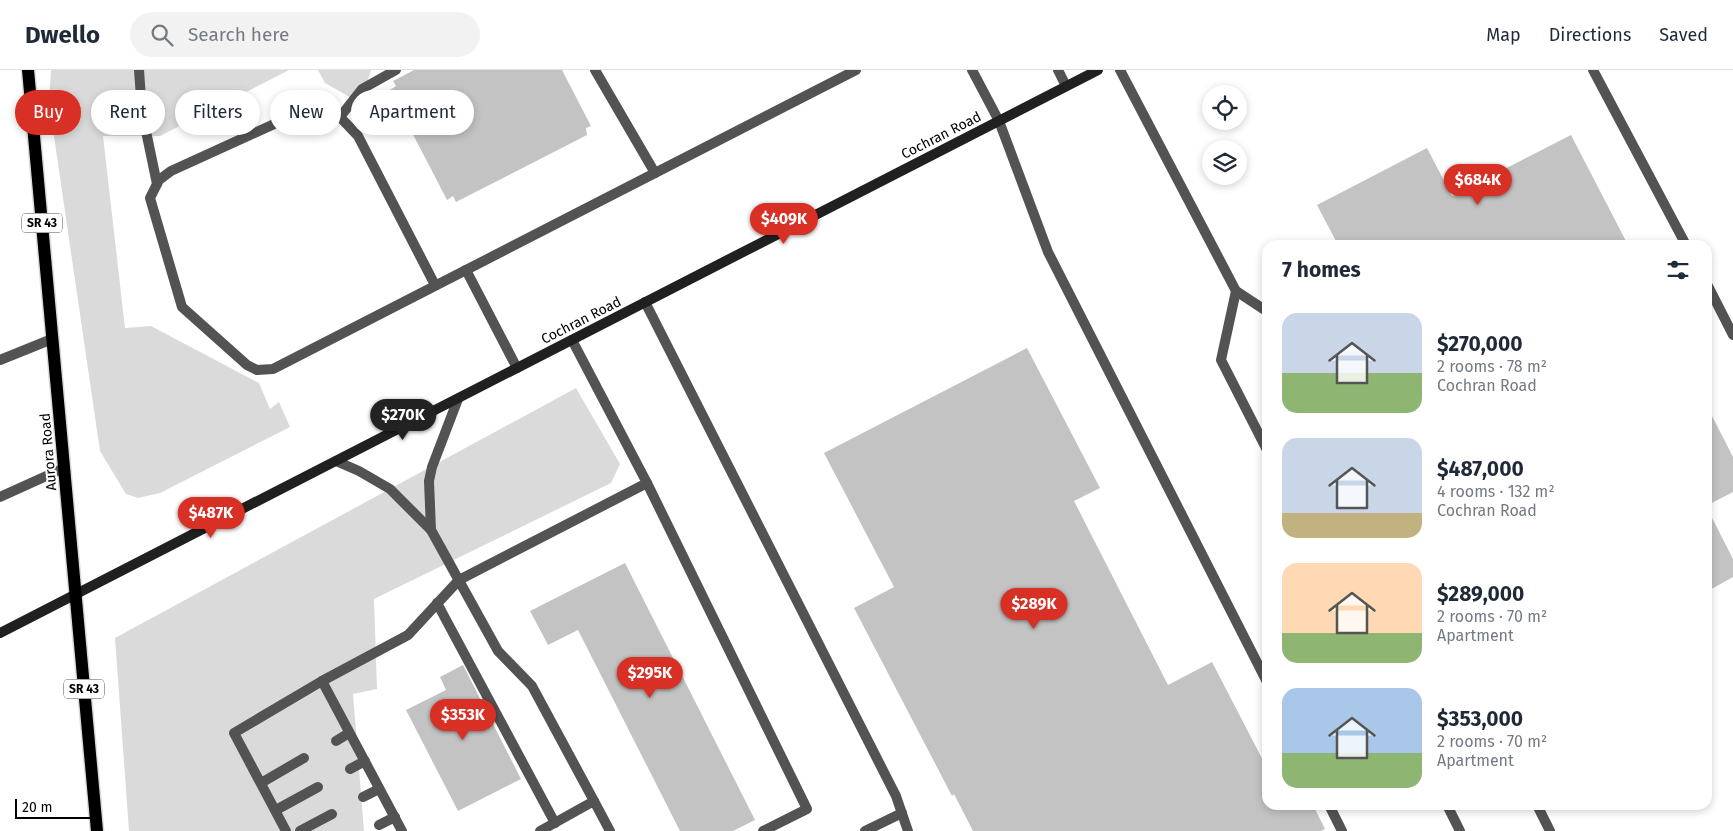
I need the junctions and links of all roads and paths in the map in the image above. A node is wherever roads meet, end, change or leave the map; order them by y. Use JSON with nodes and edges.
{"nodes":[{"id":1,"x":28,"y":70,"type":"edge"},
{"id":2,"x":139,"y":70,"type":"edge"},
{"id":3,"x":396,"y":70,"type":"edge"},
{"id":4,"x":595,"y":70,"type":"edge"},
{"id":5,"x":856,"y":70,"type":"edge"},
{"id":6,"x":972,"y":70,"type":"edge"},
{"id":7,"x":1058,"y":70,"type":"edge"},
{"id":8,"x":1098,"y":70,"type":"edge"},
{"id":9,"x":1120,"y":70,"type":"edge"},
{"id":10,"x":1593,"y":70,"type":"edge"},
{"id":11,"x":1066,"y":86,"type":"junction"},
{"id":12,"x":341,"y":116,"type":"edge"},
{"id":13,"x":341,"y":118,"type":"edge"},
{"id":14,"x":999,"y":120,"type":"junction"},
{"id":15,"x":270,"y":126,"type":"edge"},
{"id":16,"x":655,"y":173,"type":"junction"},
{"id":17,"x":156,"y":184,"type":"junction"},
{"id":18,"x":1683,"y":240,"type":"edge"},
{"id":19,"x":466,"y":270,"type":"junction"},
{"id":20,"x":435,"y":285,"type":"junction"},
{"id":21,"x":1236,"y":291,"type":"junction"},
{"id":22,"x":1712,"y":294,"type":"edge"},
{"id":23,"x":645,"y":302,"type":"junction"},
{"id":24,"x":1262,"y":308,"type":"edge"},
{"id":25,"x":1733,"y":335,"type":"edge"},
{"id":26,"x":52,"y":339,"type":"junction"},
{"id":27,"x":572,"y":340,"type":"junction"},
{"id":28,"x":0,"y":360,"type":"edge"},
{"id":29,"x":517,"y":368,"type":"junction"},
{"id":30,"x":458,"y":399,"type":"junction"},
{"id":31,"x":1262,"y":440,"type":"edge"},
{"id":32,"x":336,"y":461,"type":"junction"},
{"id":33,"x":64,"y":468,"type":"junction"},
{"id":34,"x":647,"y":483,"type":"junction"},
{"id":35,"x":0,"y":498,"type":"edge"},
{"id":36,"x":431,"y":530,"type":"junction"},
{"id":37,"x":458,"y":580,"type":"junction"},
{"id":38,"x":76,"y":595,"type":"junction"},
{"id":39,"x":438,"y":603,"type":"junction"},
{"id":40,"x":0,"y":633,"type":"edge"},
{"id":41,"x":1262,"y":672,"type":"edge"},
{"id":42,"x":322,"y":681,"type":"junction"},
{"id":43,"x":349,"y":733,"type":"junction"},
{"id":44,"x":336,"y":741,"type":"dead end"},
{"id":45,"x":304,"y":758,"type":"dead end"},
{"id":46,"x":365,"y":761,"type":"junction"},
{"id":47,"x":350,"y":769,"type":"dead end"},
{"id":48,"x":261,"y":783,"type":"junction"},
{"id":49,"x":318,"y":787,"type":"dead end"},
{"id":50,"x":379,"y":788,"type":"junction"},
{"id":51,"x":363,"y":797,"type":"dead end"},
{"id":52,"x":594,"y":801,"type":"junction"},
{"id":53,"x":276,"y":810,"type":"junction"},
{"id":54,"x":1332,"y":810,"type":"edge"},
{"id":55,"x":1450,"y":810,"type":"edge"},
{"id":56,"x":1540,"y":810,"type":"edge"},
{"id":57,"x":902,"y":812,"type":"junction"},
{"id":58,"x":332,"y":814,"type":"dead end"},
{"id":59,"x":395,"y":817,"type":"junction"},
{"id":60,"x":555,"y":823,"type":"junction"},
{"id":61,"x":380,"y":825,"type":"dead end"},
{"id":62,"x":97,"y":831,"type":"edge"},
{"id":63,"x":286,"y":831,"type":"edge"},
{"id":64,"x":300,"y":831,"type":"edge"},
{"id":65,"x":402,"y":831,"type":"edge"},
{"id":66,"x":540,"y":831,"type":"edge"},
{"id":67,"x":610,"y":831,"type":"edge"},
{"id":68,"x":763,"y":831,"type":"edge"},
{"id":69,"x":865,"y":831,"type":"edge"},
{"id":70,"x":908,"y":831,"type":"edge"},
{"id":71,"x":1342,"y":831,"type":"edge"},
{"id":72,"x":1460,"y":831,"type":"edge"},
{"id":73,"x":1550,"y":831,"type":"edge"}],
"edges":[{"from":1,"to":26,"type":"main road","name":"Aurora Road","number":"SR 43"},
{"from":2,"to":17,"type":"lane"},
{"from":3,"to":12,"type":"lane"},
{"from":4,"to":16,"type":"lane"},
{"from":5,"to":16,"type":"lane"},
{"from":6,"to":14,"type":"lane"},
{"from":7,"to":11,"type":"lane"},
{"from":8,"to":11,"type":"street","name":"Cochran Road"},
{"from":9,"to":21,"type":"lane"},
{"from":10,"to":18,"type":"lane"},
{"from":11,"to":14,"type":"street","name":"Cochran Road"},
{"from":13,"to":20,"type":"lane"},
{"from":14,"to":23,"type":"street","name":"Cochran Road"},
{"from":14,"to":41,"type":"lane"},
{"from":15,"to":17,"type":"lane"},
{"from":16,"to":19,"type":"lane"},
{"from":17,"to":20,"type":"lane"},
{"from":19,"to":20,"type":"lane"},
{"from":19,"to":29,"type":"lane"},
{"from":21,"to":24,"type":"lane"},
{"from":21,"to":31,"type":"lane"},
{"from":22,"to":25,"type":"lane"},
{"from":23,"to":27,"type":"street","name":"Cochran Road"},
{"from":23,"to":57,"type":"lane"},
{"from":26,"to":28,"type":"lane"},
{"from":26,"to":33,"type":"main road","name":"Aurora Road","number":"SR 43"},
{"from":27,"to":29,"type":"street","name":"Cochran Road"},
{"from":27,"to":34,"type":"lane"},
{"from":29,"to":30,"type":"street","name":"Cochran Road"},
{"from":30,"to":32,"type":"street","name":"Cochran Road"},
{"from":30,"to":36,"type":"lane"},
{"from":32,"to":36,"type":"lane"},
{"from":32,"to":38,"type":"street","name":"Cochran Road"},
{"from":33,"to":35,"type":"lane"},
{"from":33,"to":38,"type":"main road","name":"Aurora Road","number":"SR 43"},
{"from":34,"to":37,"type":"lane"},
{"from":34,"to":68,"type":"lane"},
{"from":36,"to":37,"type":"lane"},
{"from":37,"to":39,"type":"lane"},
{"from":37,"to":52,"type":"lane"},
{"from":38,"to":40,"type":"street","name":"Cochran Road"},
{"from":38,"to":62,"type":"main road","name":"Aurora Road","number":"SR 43"},
{"from":39,"to":42,"type":"lane"},
{"from":39,"to":60,"type":"lane"},
{"from":42,"to":43,"type":"lane"},
{"from":42,"to":48,"type":"lane"},
{"from":43,"to":44,"type":"lane"},
{"from":43,"to":46,"type":"lane"},
{"from":45,"to":48,"type":"lane"},
{"from":46,"to":47,"type":"lane"},
{"from":46,"to":50,"type":"lane"},
{"from":48,"to":53,"type":"lane"},
{"from":49,"to":53,"type":"lane"},
{"from":50,"to":51,"type":"lane"},
{"from":50,"to":59,"type":"lane"},
{"from":52,"to":60,"type":"lane"},
{"from":52,"to":67,"type":"lane"},
{"from":53,"to":63,"type":"lane"},
{"from":54,"to":71,"type":"lane"},
{"from":55,"to":72,"type":"lane"},
{"from":56,"to":73,"type":"lane"},
{"from":57,"to":69,"type":"lane"},
{"from":57,"to":70,"type":"lane"},
{"from":58,"to":64,"type":"lane"},
{"from":59,"to":61,"type":"lane"},
{"from":59,"to":65,"type":"lane"},
{"from":60,"to":66,"type":"lane"}]}
